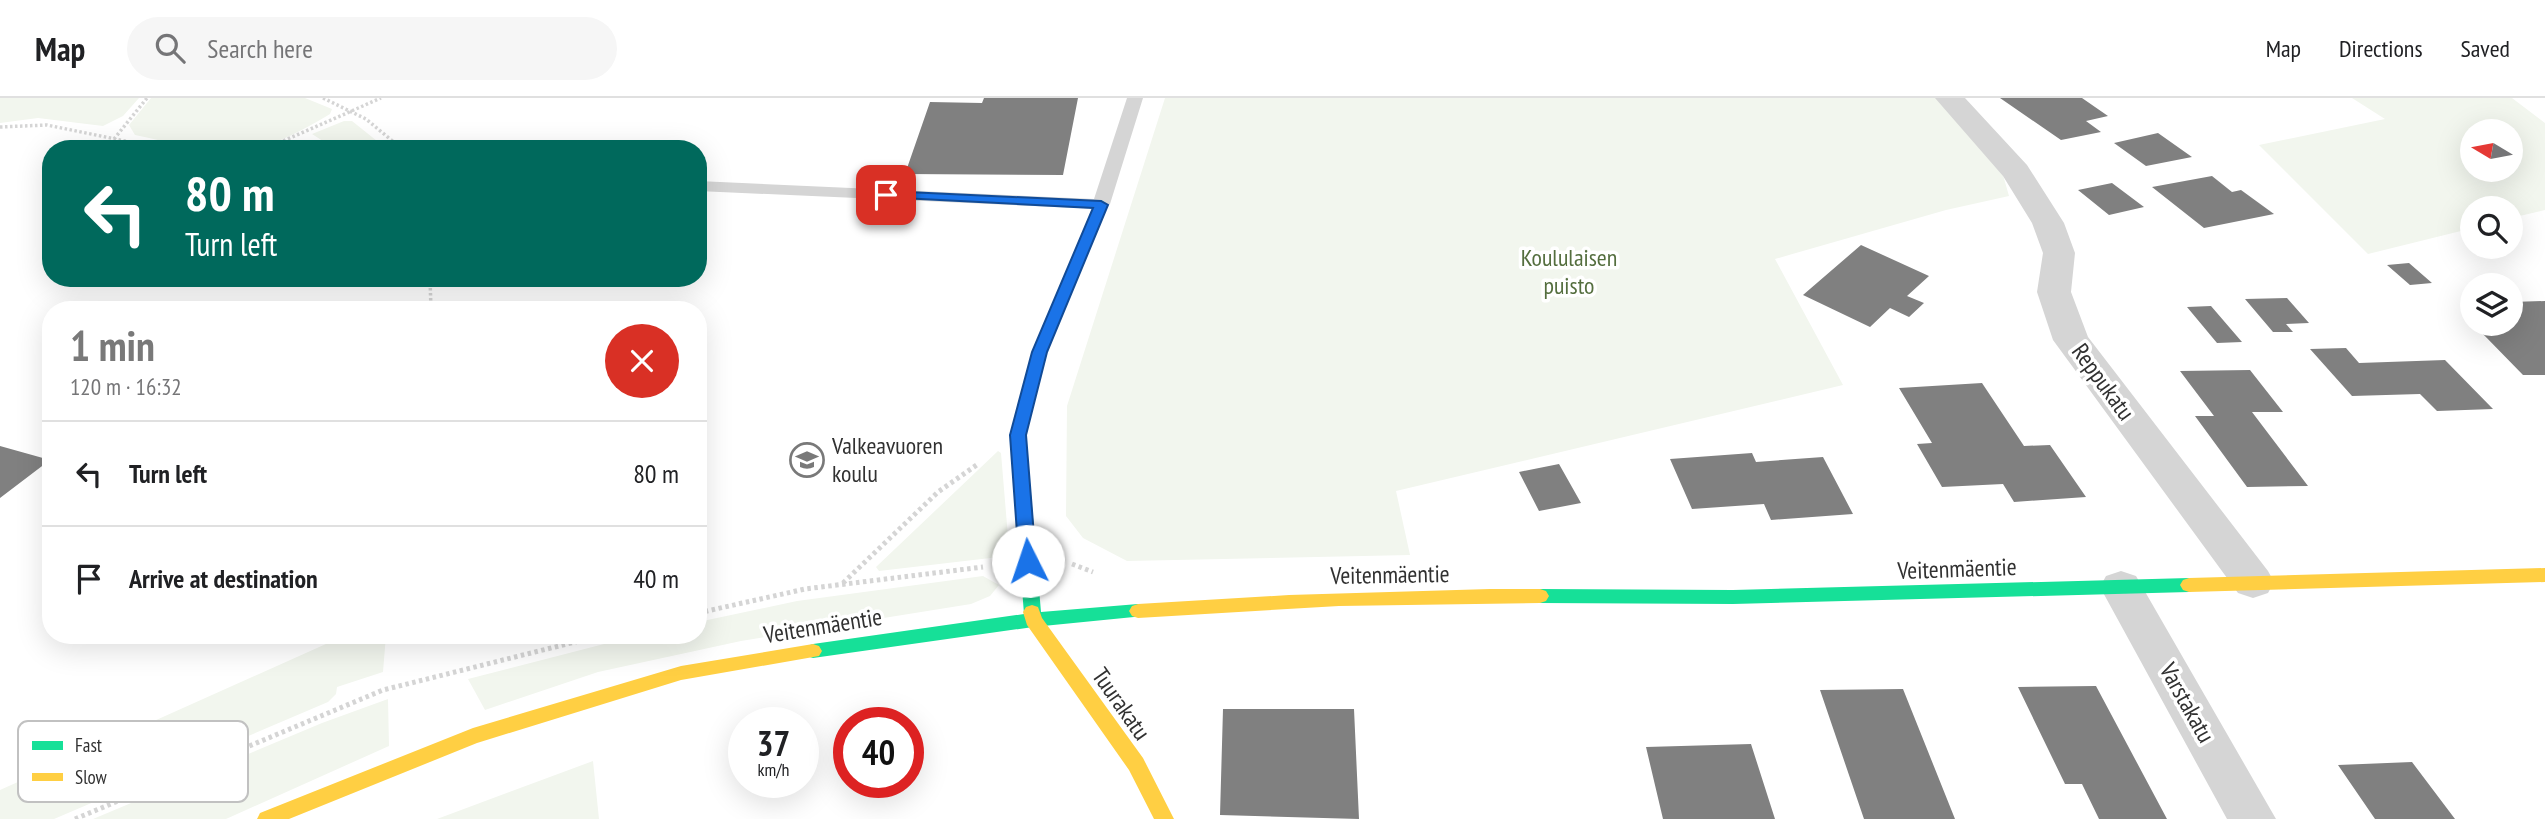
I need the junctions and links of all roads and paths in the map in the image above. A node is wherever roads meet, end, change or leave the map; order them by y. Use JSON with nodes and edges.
{"nodes":[{"id":1,"x":147,"y":98,"type":"edge"},
{"id":2,"x":323,"y":98,"type":"edge"},
{"id":3,"x":382,"y":98,"type":"edge"},
{"id":4,"x":1135,"y":98,"type":"edge"},
{"id":5,"x":1949,"y":98,"type":"edge"},
{"id":6,"x":352,"y":111,"type":"junction"},
{"id":7,"x":0,"y":127,"type":"edge"},
{"id":8,"x":114,"y":139,"type":"junction"},
{"id":9,"x":119,"y":140,"type":"edge"},
{"id":10,"x":286,"y":140,"type":"edge"},
{"id":11,"x":394,"y":140,"type":"edge"},
{"id":12,"x":707,"y":186,"type":"edge"},
{"id":13,"x":1101,"y":205,"type":"junction"},
{"id":14,"x":1018,"y":435,"type":"junction"},
{"id":15,"x":2545,"y":575,"type":"edge"},
{"id":16,"x":2253,"y":582,"type":"junction"},
{"id":17,"x":842,"y":584,"type":"dead end"},
{"id":18,"x":2121,"y":587,"type":"junction"},
{"id":19,"x":1033,"y":620,"type":"junction"},
{"id":20,"x":567,"y":644,"type":"edge"},
{"id":21,"x":248,"y":745,"type":"edge"},
{"id":22,"x":115,"y":802,"type":"edge"},
{"id":23,"x":75,"y":819,"type":"edge"},
{"id":24,"x":267,"y":819,"type":"edge"},
{"id":25,"x":1164,"y":819,"type":"edge"},
{"id":26,"x":2252,"y":819,"type":"edge"}],
"edges":[{"from":1,"to":8,"type":"path"},
{"from":2,"to":6,"type":"path"},
{"from":3,"to":6,"type":"path"},
{"from":4,"to":13,"type":"lane"},
{"from":5,"to":16,"type":"street","name":"Reppukatu"},
{"from":6,"to":10,"type":"path"},
{"from":6,"to":11,"type":"path"},
{"from":7,"to":8,"type":"path"},
{"from":8,"to":9,"type":"path"},
{"from":12,"to":13,"type":"lane"},
{"from":13,"to":14,"type":"street"},
{"from":14,"to":17,"type":"path"},
{"from":14,"to":19,"type":"street"},
{"from":15,"to":16,"type":"street","name":"Veitenmäentie"},
{"from":16,"to":18,"type":"street","name":"Veitenmäentie"},
{"from":18,"to":19,"type":"street","name":"Veitenmäentie"},
{"from":18,"to":26,"type":"street","name":"Varstakatu"},
{"from":19,"to":24,"type":"street","name":"Veitenmäentie"},
{"from":19,"to":25,"type":"street","name":"Tuurakatu"},
{"from":20,"to":21,"type":"path"},
{"from":22,"to":23,"type":"path"}]}
